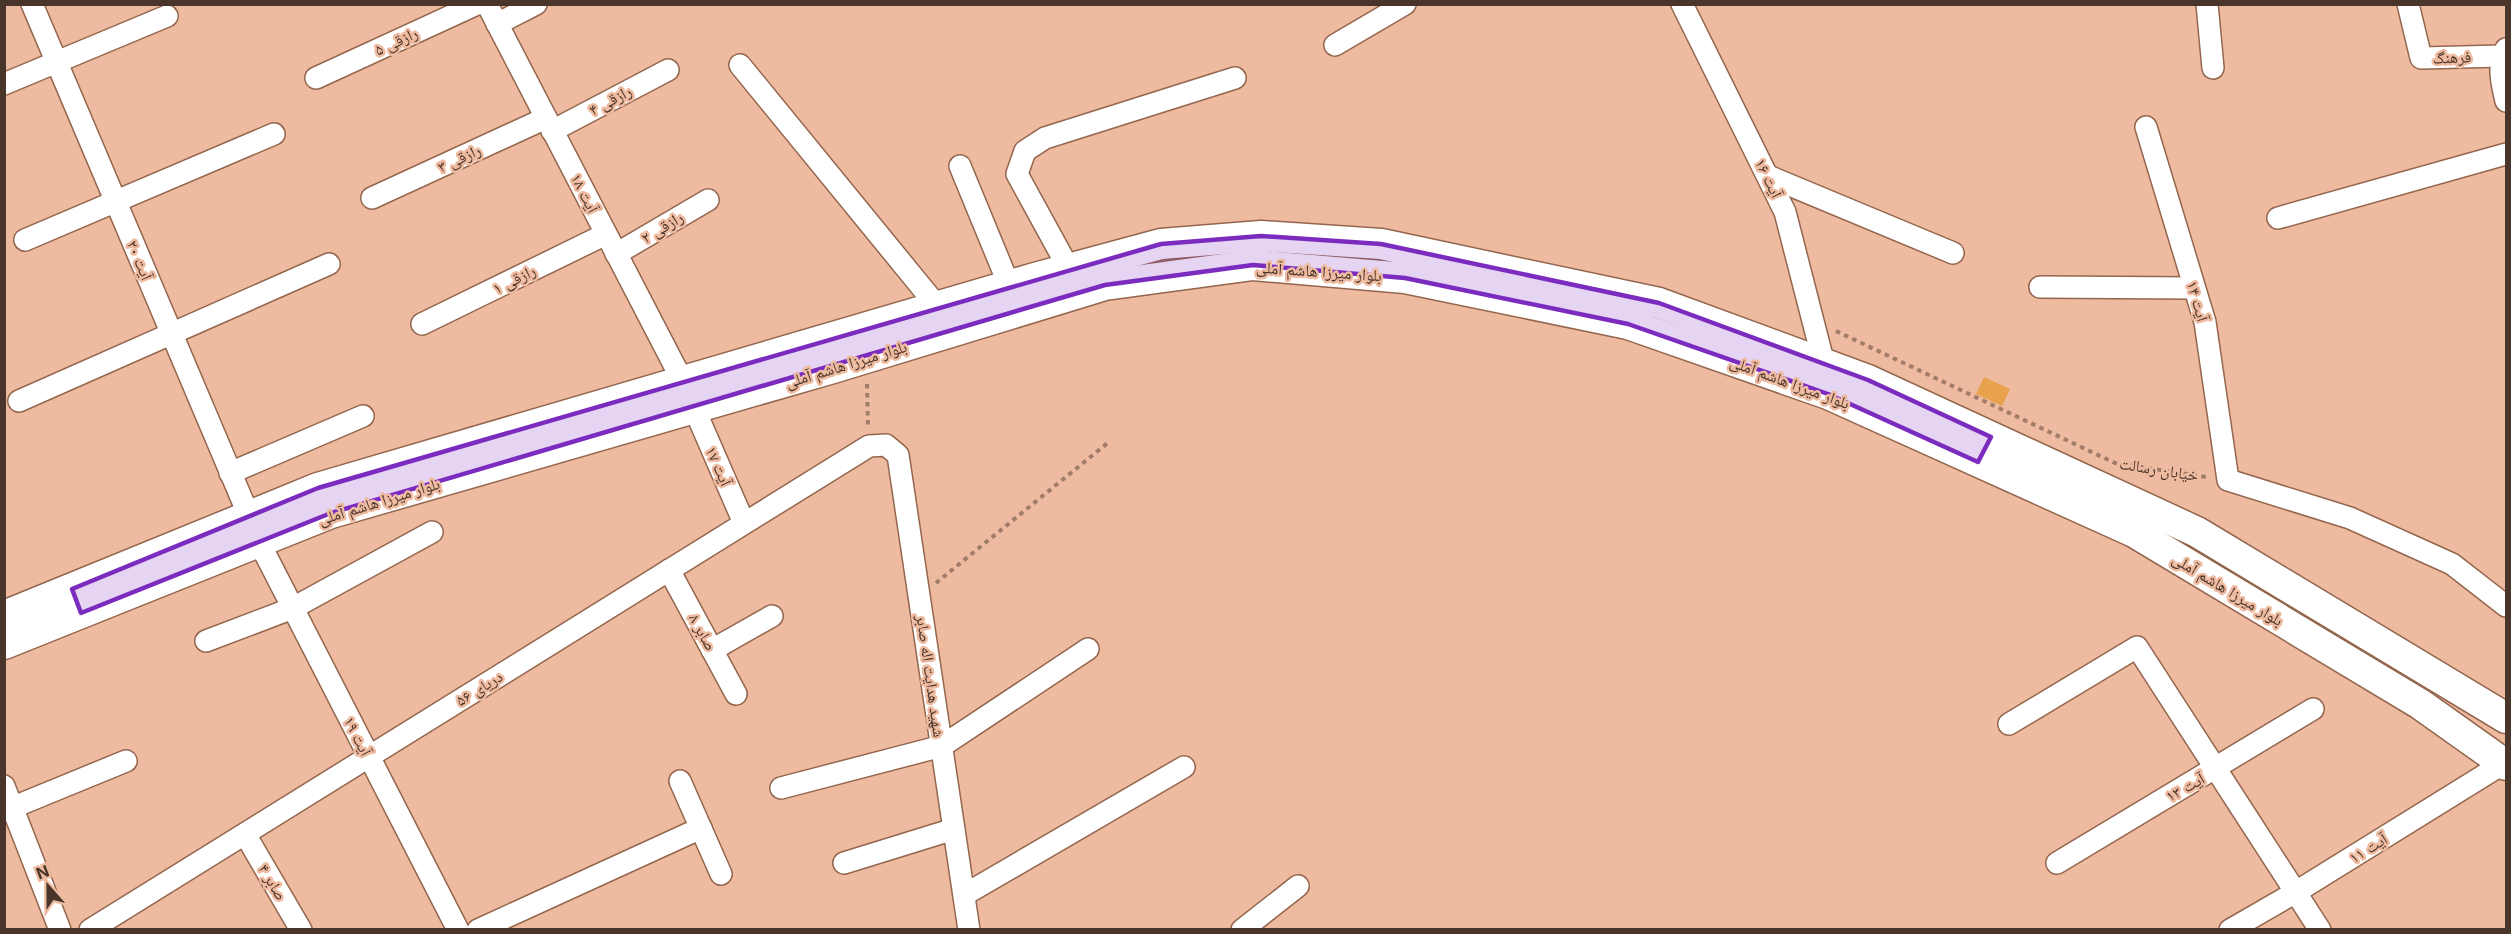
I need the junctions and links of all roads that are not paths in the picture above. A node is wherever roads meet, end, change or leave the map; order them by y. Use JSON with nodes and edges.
{"nodes":[{"id":1,"x":32,"y":4,"type":"edge"},
{"id":2,"x":477,"y":4,"type":"edge"},
{"id":3,"x":487,"y":4,"type":"edge"},
{"id":4,"x":536,"y":4,"type":"edge"},
{"id":5,"x":1682,"y":4,"type":"edge"},
{"id":6,"x":2207,"y":4,"type":"edge"},
{"id":7,"x":2408,"y":4,"type":"edge"},
{"id":8,"x":1391,"y":8,"type":"edge"},
{"id":9,"x":167,"y":16,"type":"dead end"},
{"id":10,"x":497,"y":24,"type":"junction"},
{"id":11,"x":1335,"y":45,"type":"dead end"},
{"id":12,"x":2504,"y":52,"type":"edge"},
{"id":13,"x":57,"y":64,"type":"junction"},
{"id":14,"x":741,"y":65,"type":"dead end"},
{"id":15,"x":2213,"y":68,"type":"dead end"},
{"id":16,"x":668,"y":70,"type":"dead end"},
{"id":17,"x":316,"y":78,"type":"dead end"},
{"id":18,"x":1235,"y":78,"type":"dead end"},
{"id":19,"x":4,"y":84,"type":"edge"},
{"id":20,"x":2506,"y":101,"type":"edge"},
{"id":21,"x":549,"y":124,"type":"junction"},
{"id":22,"x":2146,"y":127,"type":"dead end"},
{"id":23,"x":274,"y":134,"type":"dead end"},
{"id":24,"x":2506,"y":154,"type":"edge"},
{"id":25,"x":960,"y":166,"type":"dead end"},
{"id":26,"x":1768,"y":176,"type":"junction"},
{"id":27,"x":372,"y":198,"type":"dead end"},
{"id":28,"x":708,"y":200,"type":"dead end"},
{"id":29,"x":116,"y":202,"type":"junction"},
{"id":30,"x":2278,"y":218,"type":"dead end"},
{"id":31,"x":606,"y":234,"type":"junction"},
{"id":32,"x":25,"y":240,"type":"dead end"},
{"id":33,"x":1953,"y":253,"type":"dead end"},
{"id":34,"x":616,"y":254,"type":"junction"},
{"id":35,"x":329,"y":264,"type":"dead end"},
{"id":36,"x":1070,"y":269,"type":"junction"},
{"id":37,"x":1009,"y":285,"type":"junction"},
{"id":38,"x":2040,"y":287,"type":"dead end"},
{"id":39,"x":2194,"y":288,"type":"junction"},
{"id":40,"x":937,"y":306,"type":"junction"},
{"id":41,"x":901,"y":317,"type":"junction"},
{"id":42,"x":422,"y":324,"type":"dead end"},
{"id":43,"x":852,"y":332,"type":"junction"},
{"id":44,"x":172,"y":335,"type":"junction"},
{"id":45,"x":903,"y":347,"type":"junction"},
{"id":46,"x":862,"y":359,"type":"junction"},
{"id":47,"x":1824,"y":364,"type":"junction"},
{"id":48,"x":688,"y":395,"type":"junction"},
{"id":49,"x":19,"y":401,"type":"dead end"},
{"id":50,"x":363,"y":416,"type":"dead end"},
{"id":51,"x":869,"y":446,"type":"joint"},
{"id":52,"x":1985,"y":449,"type":"junction"},
{"id":53,"x":230,"y":474,"type":"junction"},
{"id":54,"x":744,"y":523,"type":"junction"},
{"id":55,"x":254,"y":529,"type":"junction"},
{"id":56,"x":432,"y":532,"type":"dead end"},
{"id":57,"x":669,"y":570,"type":"junction"},
{"id":58,"x":76,"y":601,"type":"junction"},
{"id":59,"x":2506,"y":606,"type":"edge"},
{"id":60,"x":293,"y":608,"type":"junction"},
{"id":61,"x":4,"y":616,"type":"edge"},
{"id":62,"x":772,"y":616,"type":"dead end"},
{"id":63,"x":206,"y":641,"type":"dead end"},
{"id":64,"x":4,"y":644,"type":"edge"},
{"id":65,"x":712,"y":650,"type":"junction"},
{"id":66,"x":1088,"y":650,"type":"dead end"},
{"id":67,"x":736,"y":694,"type":"dead end"},
{"id":68,"x":2313,"y":709,"type":"dead end"},
{"id":69,"x":2506,"y":718,"type":"edge"},
{"id":70,"x":2009,"y":724,"type":"dead end"},
{"id":71,"x":942,"y":746,"type":"junction"},
{"id":72,"x":368,"y":757,"type":"junction"},
{"id":73,"x":126,"y":761,"type":"dead end"},
{"id":74,"x":2505,"y":764,"type":"edge"},
{"id":75,"x":1184,"y":767,"type":"dead end"},
{"id":76,"x":2215,"y":770,"type":"junction"},
{"id":77,"x":680,"y":781,"type":"dead end"},
{"id":78,"x":4,"y":786,"type":"edge"},
{"id":79,"x":781,"y":788,"type":"dead end"},
{"id":80,"x":9,"y":810,"type":"edge"},
{"id":81,"x":701,"y":828,"type":"junction"},
{"id":82,"x":954,"y":829,"type":"junction"},
{"id":83,"x":244,"y":834,"type":"junction"},
{"id":84,"x":844,"y":862,"type":"dead end"},
{"id":85,"x":2057,"y":863,"type":"dead end"},
{"id":86,"x":721,"y":874,"type":"dead end"},
{"id":87,"x":1298,"y":886,"type":"dead end"},
{"id":88,"x":2296,"y":892,"type":"junction"},
{"id":89,"x":964,"y":895,"type":"junction"},
{"id":90,"x":966,"y":929,"type":"edge"},
{"id":91,"x":60,"y":930,"type":"edge"},
{"id":92,"x":90,"y":930,"type":"edge"},
{"id":93,"x":302,"y":930,"type":"edge"},
{"id":94,"x":458,"y":930,"type":"edge"},
{"id":95,"x":478,"y":930,"type":"edge"},
{"id":96,"x":1242,"y":930,"type":"edge"},
{"id":97,"x":2230,"y":930,"type":"edge"},
{"id":98,"x":2320,"y":930,"type":"edge"}],
"edges":[{"from":1,"to":13,"type":"street","name":"آیت ۲۰"},
{"from":2,"to":17,"type":"street","name":"رازقی ۵"},
{"from":3,"to":10,"type":"street","name":"آیت ۱۸"},
{"from":4,"to":10,"type":"street"},
{"from":5,"to":26,"type":"street","name":"آیت ۱۶"},
{"from":6,"to":15,"type":"street"},
{"from":7,"to":12,"type":"street","name":"فرهنگ"},
{"from":8,"to":11,"type":"street"},
{"from":9,"to":13,"type":"street"},
{"from":10,"to":21,"type":"street","name":"آیت ۱۸"},
{"from":12,"to":20,"type":"street"},
{"from":13,"to":19,"type":"street"},
{"from":13,"to":29,"type":"street","name":"آیت ۲۰"},
{"from":14,"to":40,"type":"street"},
{"from":16,"to":21,"type":"street","name":"رازقی ۴"},
{"from":18,"to":36,"type":"street"},
{"from":21,"to":27,"type":"street","name":"رازقی ۳"},
{"from":21,"to":31,"type":"street","name":"آیت ۱۸"},
{"from":22,"to":39,"type":"street","name":"آيت ۱۴"},
{"from":23,"to":29,"type":"street"},
{"from":24,"to":30,"type":"street"},
{"from":25,"to":37,"type":"street"},
{"from":26,"to":33,"type":"street"},
{"from":26,"to":47,"type":"street","name":"آیت ۱۶"},
{"from":28,"to":34,"type":"street","name":"رازقی ۲"},
{"from":29,"to":32,"type":"street"},
{"from":29,"to":44,"type":"street","name":"آیت ۲۰"},
{"from":31,"to":34,"type":"street","name":"آیت ۱۸"},
{"from":31,"to":42,"type":"street","name":"رازقی ۱"},
{"from":34,"to":48,"type":"street","name":"آیت ۱۸"},
{"from":35,"to":44,"type":"street"},
{"from":36,"to":37,"type":"main road","name":"بلوار میرزا هاشم آملی"},
{"from":36,"to":47,"type":"main road","name":"بلوار میرزا هاشم آملی"},
{"from":37,"to":40,"type":"main road","name":"بلوار میرزا هاشم آملی"},
{"from":38,"to":39,"type":"street"},
{"from":39,"to":59,"type":"street","name":"آيت ۱۴"},
{"from":40,"to":41,"type":"main road","name":"بلوار میرزا هاشم آملی"},
{"from":41,"to":43,"type":"main road","name":"بلوار میرزا هاشم آملی"},
{"from":41,"to":45,"type":"main road"},
{"from":43,"to":46,"type":"main road"},
{"from":43,"to":48,"type":"main road","name":"بلوار میرزا هاشم آملی"},
{"from":44,"to":49,"type":"street"},
{"from":44,"to":53,"type":"street","name":"آیت ۲۰"},
{"from":45,"to":46,"type":"main road","name":"بلوار میرزا هاشم آملی"},
{"from":45,"to":52,"type":"main road","name":"بلوار میرزا هاشم آملی"},
{"from":46,"to":48,"type":"main road","name":"بلوار میرزا هاشم آملی"},
{"from":47,"to":52,"type":"main road","name":"بلوار میرزا هاشم آملی"},
{"from":48,"to":54,"type":"street","name":"آیت ۱۷"},
{"from":48,"to":55,"type":"main road","name":"بلوار میرزا هاشم آملی"},
{"from":50,"to":53,"type":"street"},
{"from":51,"to":54,"type":"street","name":"دریای ۵۶"},
{"from":51,"to":71,"type":"street","name":"شهید هدایت اله صابر"},
{"from":52,"to":69,"type":"main road","name":"بلوار میرزا هاشم آملی"},
{"from":52,"to":74,"type":"main road","name":"بلوار میرزا هاشم آملی"},
{"from":53,"to":55,"type":"street","name":"آیت ۲۰"},
{"from":54,"to":57,"type":"street","name":"دریای ۵۶"},
{"from":55,"to":58,"type":"main road","name":"بلوار میرزا هاشم آملی"},
{"from":55,"to":60,"type":"street","name":"آیت ۱۹"},
{"from":56,"to":60,"type":"street"},
{"from":57,"to":65,"type":"street","name":"صابر ۸"},
{"from":57,"to":72,"type":"street","name":"دریای ۵۶"},
{"from":58,"to":61,"type":"main road","name":"بلوار میرزا هاشم آملی"},
{"from":58,"to":64,"type":"main road","name":"بلوار میرزا هاشم آملی"},
{"from":60,"to":63,"type":"street"},
{"from":60,"to":72,"type":"street","name":"آیت ۱۹"},
{"from":62,"to":65,"type":"street"},
{"from":65,"to":67,"type":"street","name":"صابر ۸"},
{"from":66,"to":71,"type":"street"},
{"from":68,"to":76,"type":"street","name":"آیت ۱۳"},
{"from":70,"to":76,"type":"street"},
{"from":71,"to":79,"type":"street"},
{"from":71,"to":82,"type":"street","name":"شهید هدایت اله صابر"},
{"from":72,"to":83,"type":"street","name":"دریای ۵۶"},
{"from":72,"to":94,"type":"street","name":"آیت ۱۹"},
{"from":73,"to":80,"type":"street"},
{"from":74,"to":88,"type":"street","name":"آیت ۱۱"},
{"from":75,"to":89,"type":"street"},
{"from":76,"to":85,"type":"street","name":"آیت ۱۳"},
{"from":76,"to":88,"type":"street"},
{"from":77,"to":81,"type":"street"},
{"from":78,"to":80,"type":"street"},
{"from":80,"to":91,"type":"street"},
{"from":81,"to":86,"type":"street"},
{"from":81,"to":95,"type":"street"},
{"from":82,"to":84,"type":"street"},
{"from":82,"to":89,"type":"street","name":"شهید هدایت اله صابر"},
{"from":83,"to":92,"type":"street","name":"دریای ۵۶"},
{"from":83,"to":93,"type":"street","name":"صابر ۴"},
{"from":87,"to":96,"type":"street"},
{"from":88,"to":97,"type":"street","name":"آیت ۱۱"},
{"from":88,"to":98,"type":"street"},
{"from":89,"to":90,"type":"street","name":"شهید هدایت اله صابر"}]}
